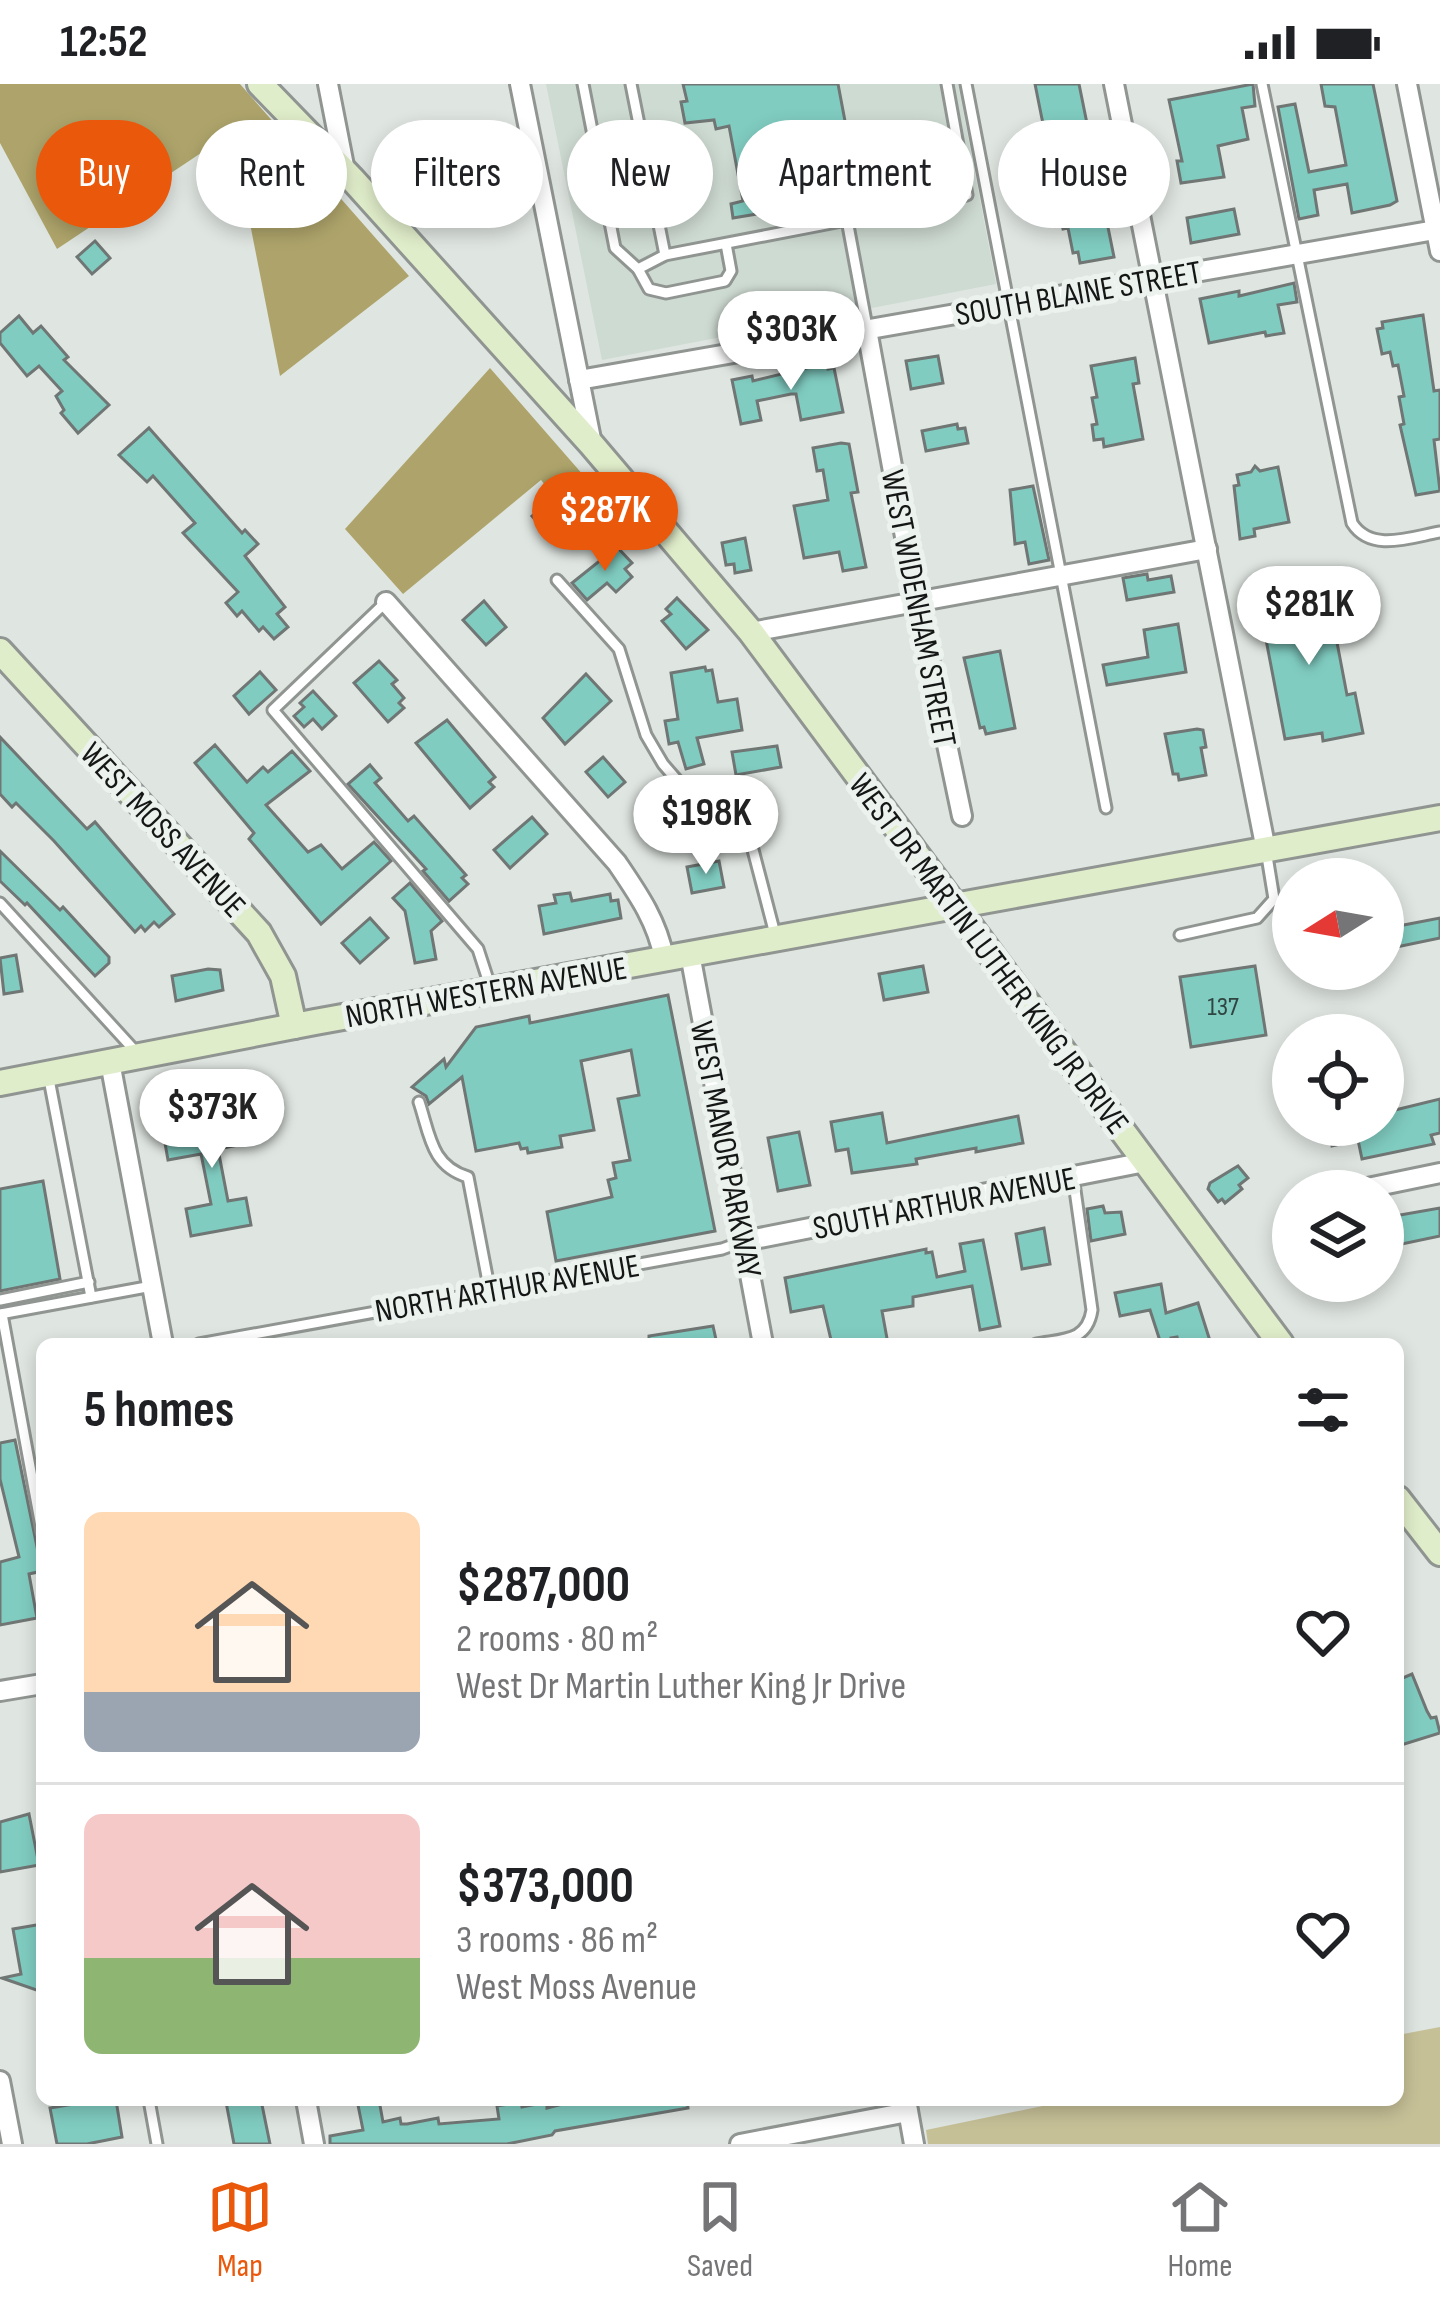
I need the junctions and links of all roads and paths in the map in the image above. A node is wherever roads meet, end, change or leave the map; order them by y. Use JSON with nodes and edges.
{"nodes":[{"id":1,"x":260,"y":84,"type":"edge"},
{"id":2,"x":328,"y":84,"type":"edge"},
{"id":3,"x":520,"y":84,"type":"edge"},
{"id":4,"x":583,"y":84,"type":"edge"},
{"id":5,"x":632,"y":84,"type":"edge"},
{"id":6,"x":947,"y":84,"type":"edge"},
{"id":7,"x":966,"y":84,"type":"edge"},
{"id":8,"x":1114,"y":84,"type":"edge"},
{"id":9,"x":1262,"y":84,"type":"edge"},
{"id":10,"x":1406,"y":84,"type":"edge"},
{"id":11,"x":295,"y":120,"type":"edge"},
{"id":12,"x":335,"y":120,"type":"edge"},
{"id":13,"x":953,"y":120,"type":"edge"},
{"id":14,"x":347,"y":173,"type":"edge"},
{"id":15,"x":1435,"y":216,"type":"edge"},
{"id":16,"x":807,"y":228,"type":"edge"},
{"id":17,"x":848,"y":228,"type":"edge"},
{"id":18,"x":726,"y":244,"type":"junction"},
{"id":19,"x":1440,"y":251,"type":"edge"},
{"id":20,"x":1297,"y":254,"type":"junction"},
{"id":21,"x":665,"y":255,"type":"junction"},
{"id":22,"x":638,"y":269,"type":"junction"},
{"id":23,"x":1152,"y":279,"type":"junction"},
{"id":24,"x":1008,"y":303,"type":"junction"},
{"id":25,"x":867,"y":329,"type":"junction"},
{"id":26,"x":579,"y":380,"type":"junction"},
{"id":27,"x":592,"y":445,"type":"junction"},
{"id":28,"x":1440,"y":532,"type":"edge"},
{"id":29,"x":1207,"y":549,"type":"junction"},
{"id":30,"x":1063,"y":575,"type":"junction"},
{"id":31,"x":557,"y":580,"type":"dead end"},
{"id":32,"x":386,"y":602,"type":"joint"},
{"id":33,"x":917,"y":602,"type":"junction"},
{"id":34,"x":752,"y":632,"type":"junction"},
{"id":35,"x":0,"y":651,"type":"edge"},
{"id":36,"x":1106,"y":808,"type":"dead end"},
{"id":37,"x":962,"y":816,"type":"dead end"},
{"id":38,"x":1440,"y":818,"type":"edge"},
{"id":39,"x":1266,"y":850,"type":"junction"},
{"id":40,"x":0,"y":903,"type":"edge"},
{"id":41,"x":955,"y":906,"type":"junction"},
{"id":42,"x":1180,"y":935,"type":"dead end"},
{"id":43,"x":776,"y":938,"type":"junction"},
{"id":44,"x":690,"y":954,"type":"junction"},
{"id":45,"x":664,"y":958,"type":"junction"},
{"id":46,"x":490,"y":990,"type":"junction"},
{"id":47,"x":294,"y":1026,"type":"junction"},
{"id":48,"x":140,"y":1056,"type":"junction"},
{"id":49,"x":110,"y":1062,"type":"junction"},
{"id":50,"x":48,"y":1074,"type":"junction"},
{"id":51,"x":0,"y":1083,"type":"edge"},
{"id":52,"x":419,"y":1102,"type":"dead end"},
{"id":53,"x":1145,"y":1162,"type":"junction"},
{"id":54,"x":1440,"y":1173,"type":"edge"},
{"id":55,"x":1073,"y":1176,"type":"junction"},
{"id":56,"x":1404,"y":1180,"type":"edge"},
{"id":57,"x":744,"y":1241,"type":"junction"},
{"id":58,"x":89,"y":1282,"type":"junction"},
{"id":59,"x":152,"y":1286,"type":"junction"},
{"id":60,"x":490,"y":1292,"type":"junction"},
{"id":61,"x":91,"y":1297,"type":"junction"},
{"id":62,"x":0,"y":1300,"type":"edge"},
{"id":63,"x":1,"y":1314,"type":"edge"},
{"id":64,"x":162,"y":1338,"type":"edge"},
{"id":65,"x":233,"y":1338,"type":"edge"},
{"id":66,"x":763,"y":1338,"type":"edge"},
{"id":67,"x":1070,"y":1338,"type":"edge"},
{"id":68,"x":1277,"y":1338,"type":"edge"},
{"id":69,"x":36,"y":1500,"type":"edge"},
{"id":70,"x":1404,"y":1507,"type":"edge"},
{"id":71,"x":1440,"y":1553,"type":"edge"},
{"id":72,"x":36,"y":1685,"type":"edge"},
{"id":73,"x":0,"y":1691,"type":"edge"},
{"id":74,"x":0,"y":2081,"type":"edge"},
{"id":75,"x":150,"y":2106,"type":"edge"},
{"id":76,"x":307,"y":2106,"type":"edge"},
{"id":77,"x":907,"y":2106,"type":"edge"},
{"id":78,"x":12,"y":2144,"type":"edge"},
{"id":79,"x":157,"y":2144,"type":"edge"},
{"id":80,"x":314,"y":2144,"type":"edge"},
{"id":81,"x":740,"y":2144,"type":"edge"},
{"id":82,"x":914,"y":2144,"type":"edge"}],
"edges":[{"from":1,"to":11,"type":"main road","name":"WEST DR MARTIN LUTHER KING JR DRIVE"},
{"from":2,"to":12,"type":"street"},
{"from":3,"to":26,"type":"street"},
{"from":4,"to":22,"type":"lane"},
{"from":5,"to":21,"type":"lane"},
{"from":6,"to":13,"type":"lane"},
{"from":7,"to":24,"type":"lane"},
{"from":8,"to":23,"type":"street"},
{"from":9,"to":20,"type":"lane"},
{"from":10,"to":15,"type":"street"},
{"from":14,"to":27,"type":"main road","name":"WEST DR MARTIN LUTHER KING JR DRIVE"},
{"from":15,"to":19,"type":"street"},
{"from":15,"to":20,"type":"street","name":"SOUTH BLAINE STREET"},
{"from":16,"to":18,"type":"lane"},
{"from":17,"to":25,"type":"lane"},
{"from":18,"to":21,"type":"lane"},
{"from":18,"to":22,"type":"lane"},
{"from":20,"to":23,"type":"street","name":"SOUTH BLAINE STREET"},
{"from":20,"to":28,"type":"lane"},
{"from":21,"to":22,"type":"lane"},
{"from":23,"to":24,"type":"street","name":"SOUTH BLAINE STREET"},
{"from":23,"to":29,"type":"street"},
{"from":24,"to":25,"type":"street","name":"SOUTH BLAINE STREET"},
{"from":24,"to":30,"type":"lane"},
{"from":25,"to":26,"type":"street","name":"SOUTH BLAINE STREET"},
{"from":25,"to":33,"type":"street","name":"WEST WIDENHAM STREET"},
{"from":26,"to":27,"type":"street"},
{"from":27,"to":34,"type":"main road","name":"WEST DR MARTIN LUTHER KING JR DRIVE"},
{"from":29,"to":30,"type":"street"},
{"from":29,"to":39,"type":"street"},
{"from":30,"to":33,"type":"street"},
{"from":30,"to":36,"type":"lane"},
{"from":31,"to":43,"type":"lane"},
{"from":32,"to":45,"type":"street"},
{"from":32,"to":46,"type":"lane"},
{"from":33,"to":34,"type":"street"},
{"from":33,"to":37,"type":"street","name":"WEST WIDENHAM STREET"},
{"from":34,"to":41,"type":"main road","name":"WEST DR MARTIN LUTHER KING JR DRIVE"},
{"from":35,"to":47,"type":"main road","name":"WEST MOSS AVENUE"},
{"from":38,"to":39,"type":"main road","name":"NORTH WESTERN AVENUE"},
{"from":39,"to":41,"type":"main road","name":"NORTH WESTERN AVENUE"},
{"from":39,"to":42,"type":"lane"},
{"from":40,"to":48,"type":"lane"},
{"from":41,"to":43,"type":"main road","name":"NORTH WESTERN AVENUE"},
{"from":41,"to":53,"type":"main road","name":"WEST DR MARTIN LUTHER KING JR DRIVE"},
{"from":43,"to":44,"type":"main road","name":"NORTH WESTERN AVENUE"},
{"from":44,"to":45,"type":"main road","name":"NORTH WESTERN AVENUE"},
{"from":44,"to":57,"type":"street","name":"WEST MANOR PARKWAY"},
{"from":45,"to":46,"type":"main road","name":"NORTH WESTERN AVENUE"},
{"from":46,"to":47,"type":"main road","name":"NORTH WESTERN AVENUE"},
{"from":47,"to":48,"type":"main road","name":"NORTH WESTERN AVENUE"},
{"from":48,"to":49,"type":"main road","name":"NORTH WESTERN AVENUE"},
{"from":49,"to":50,"type":"main road","name":"NORTH WESTERN AVENUE"},
{"from":49,"to":59,"type":"street"},
{"from":50,"to":51,"type":"main road","name":"NORTH WESTERN AVENUE"},
{"from":50,"to":58,"type":"lane"},
{"from":52,"to":60,"type":"lane"},
{"from":53,"to":55,"type":"street","name":"SOUTH ARTHUR AVENUE"},
{"from":53,"to":68,"type":"main road","name":"WEST DR MARTIN LUTHER KING JR DRIVE"},
{"from":54,"to":56,"type":"street"},
{"from":55,"to":57,"type":"street","name":"SOUTH ARTHUR AVENUE"},
{"from":55,"to":67,"type":"lane"},
{"from":57,"to":60,"type":"lane","name":"NORTH ARTHUR AVENUE"},
{"from":57,"to":66,"type":"street","name":"WEST MANOR PARKWAY"},
{"from":58,"to":61,"type":"lane"},
{"from":58,"to":62,"type":"lane"},
{"from":59,"to":61,"type":"lane"},
{"from":59,"to":64,"type":"street"},
{"from":60,"to":65,"type":"lane","name":"NORTH ARTHUR AVENUE"},
{"from":61,"to":63,"type":"lane"},
{"from":63,"to":69,"type":"lane"},
{"from":70,"to":71,"type":"main road"},
{"from":72,"to":73,"type":"street"},
{"from":74,"to":78,"type":"street"},
{"from":75,"to":79,"type":"lane"},
{"from":76,"to":80,"type":"street"},
{"from":77,"to":81,"type":"street"},
{"from":77,"to":82,"type":"street"}]}
